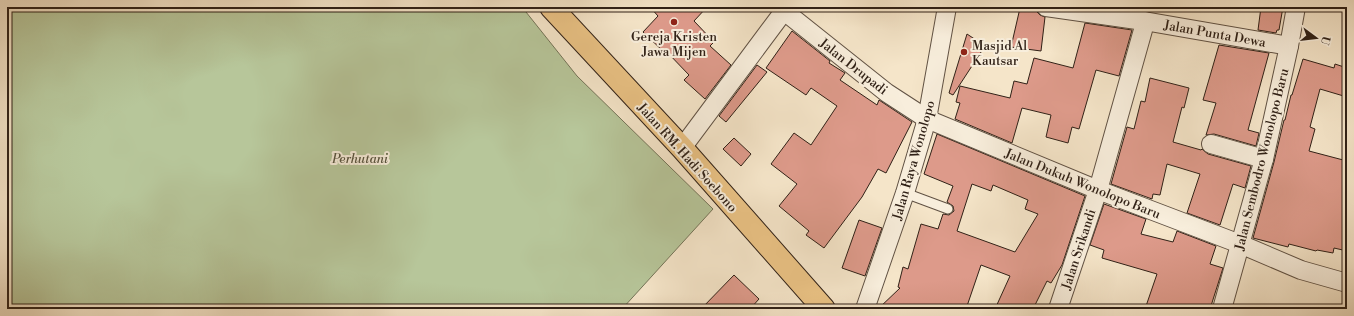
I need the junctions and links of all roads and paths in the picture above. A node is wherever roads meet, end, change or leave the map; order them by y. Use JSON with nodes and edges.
{"nodes":[{"id":1,"x":551,"y":7,"type":"edge"},
{"id":2,"x":947,"y":7,"type":"edge"},
{"id":3,"x":1046,"y":7,"type":"edge"},
{"id":4,"x":1296,"y":7,"type":"edge"},
{"id":5,"x":782,"y":9,"type":"edge"},
{"id":6,"x":1144,"y":21,"type":"junction"},
{"id":7,"x":1289,"y":46,"type":"junction"},
{"id":8,"x":927,"y":119,"type":"junction"},
{"id":9,"x":1211,"y":144,"type":"dead end"},
{"id":10,"x":682,"y":148,"type":"junction"},
{"id":11,"x":1264,"y":159,"type":"junction"},
{"id":12,"x":1098,"y":190,"type":"junction"},
{"id":13,"x":905,"y":192,"type":"junction"},
{"id":14,"x":948,"y":210,"type":"dead end"},
{"id":15,"x":1240,"y":244,"type":"junction"},
{"id":16,"x":1347,"y":283,"type":"edge"},
{"id":17,"x":824,"y":309,"type":"edge"},
{"id":18,"x":865,"y":309,"type":"edge"},
{"id":19,"x":1058,"y":309,"type":"edge"},
{"id":20,"x":1222,"y":309,"type":"edge"}],
"edges":[{"from":1,"to":10,"type":"main road","name":"Jalan RM. Hadi Soebono"},
{"from":2,"to":8,"type":"street","name":"Jalan Raya Wonolopo"},
{"from":3,"to":6,"type":"street","name":"Jalan Punta Dewa"},
{"from":4,"to":7,"type":"street","name":"Jalan Sembodro Wonolopo Baru"},
{"from":5,"to":8,"type":"street","name":"Jalan Drupadi"},
{"from":5,"to":10,"type":"street","name":"Jalan Drupadi"},
{"from":6,"to":7,"type":"street","name":"Jalan Punta Dewa"},
{"from":6,"to":12,"type":"street","name":"Jalan Srikandi"},
{"from":7,"to":11,"type":"street","name":"Jalan Sembodro Wonolopo Baru"},
{"from":8,"to":12,"type":"street","name":"Jalan Dukuh Wonolopo Baru"},
{"from":8,"to":13,"type":"street","name":"Jalan Raya Wonolopo"},
{"from":9,"to":11,"type":"street"},
{"from":10,"to":17,"type":"main road","name":"Jalan RM. Hadi Soebono"},
{"from":11,"to":15,"type":"street","name":"Jalan Sembodro Wonolopo Baru"},
{"from":12,"to":15,"type":"street","name":"Jalan Dukuh Wonolopo Baru"},
{"from":12,"to":19,"type":"street","name":"Jalan Srikandi"},
{"from":13,"to":14,"type":"lane"},
{"from":13,"to":18,"type":"street","name":"Jalan Raya Wonolopo"},
{"from":15,"to":16,"type":"street","name":"Jalan Dukuh Wonolopo Baru"},
{"from":15,"to":20,"type":"street","name":"Jalan Sembodro Wonolopo Baru"}]}
